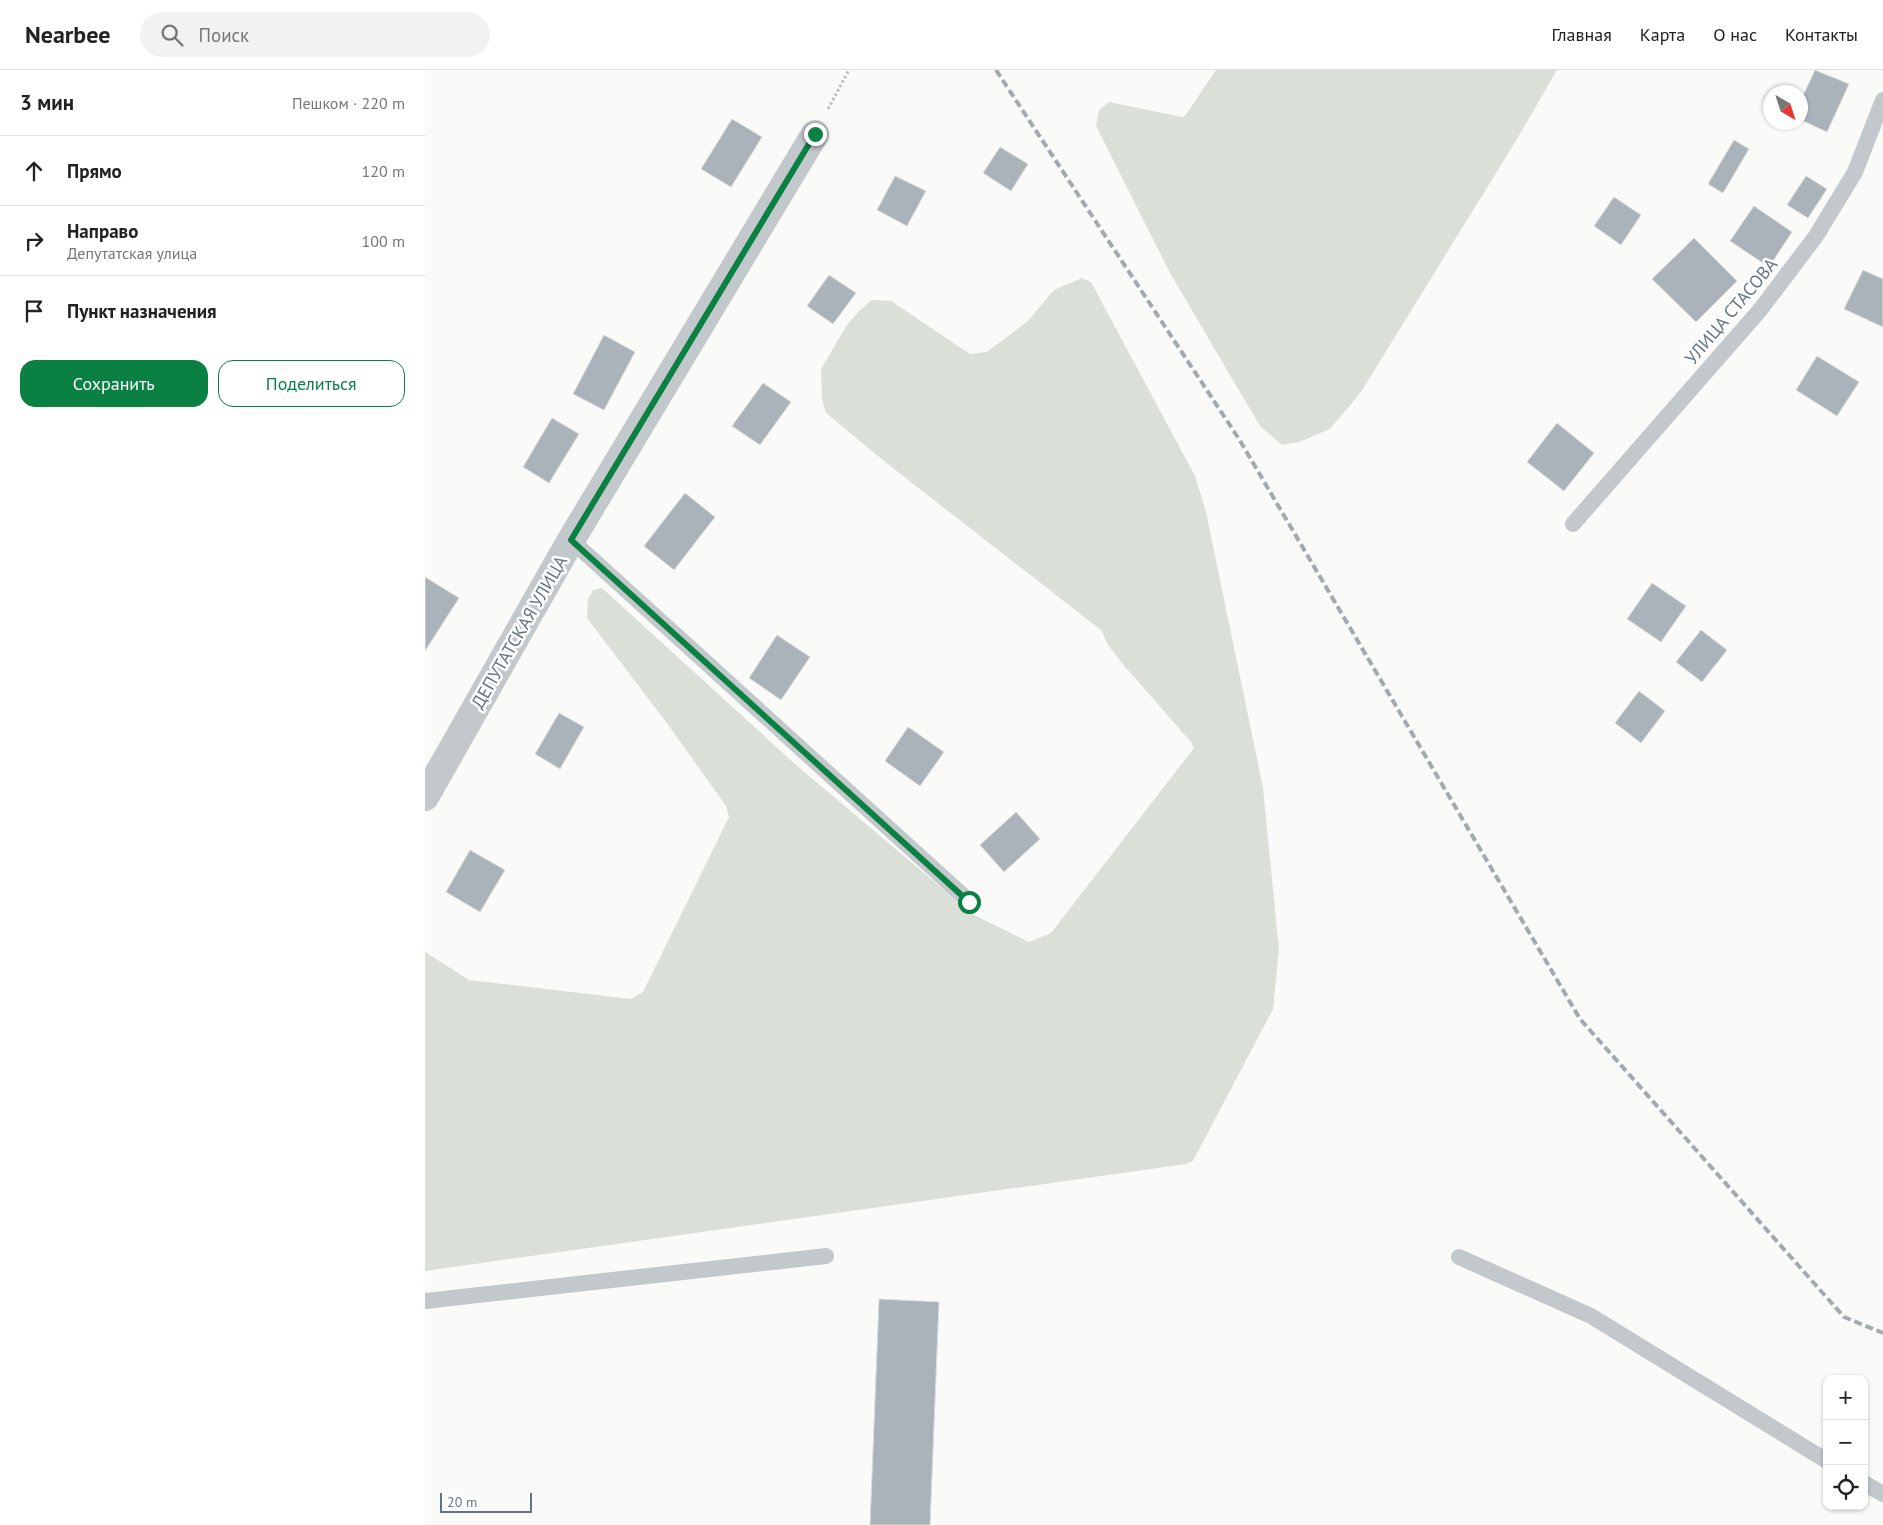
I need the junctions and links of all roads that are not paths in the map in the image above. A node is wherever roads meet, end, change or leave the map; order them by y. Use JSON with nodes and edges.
{"nodes":[{"id":1,"x":1883,"y":100,"type":"edge"},
{"id":2,"x":815,"y":134,"type":"road end"},
{"id":3,"x":1573,"y":524,"type":"dead end"},
{"id":4,"x":571,"y":540,"type":"junction"},
{"id":5,"x":425,"y":797,"type":"edge"},
{"id":6,"x":969,"y":902,"type":"dead end"},
{"id":7,"x":826,"y":1256,"type":"dead end"},
{"id":8,"x":1459,"y":1257,"type":"dead end"},
{"id":9,"x":425,"y":1301,"type":"edge"},
{"id":10,"x":1823,"y":1459,"type":"edge"},
{"id":11,"x":1868,"y":1485,"type":"edge"},
{"id":12,"x":1883,"y":1494,"type":"edge"}],
"edges":[{"from":1,"to":3,"type":"lane","name":"УЛИЦА СТАСОВА"},
{"from":2,"to":4,"type":"street","name":"ДЕПУТАТСКАЯ УЛИЦА"},
{"from":4,"to":5,"type":"street","name":"ДЕПУТАТСКАЯ УЛИЦА"},
{"from":4,"to":6,"type":"lane"},
{"from":7,"to":9,"type":"lane"},
{"from":8,"to":10,"type":"lane"},
{"from":11,"to":12,"type":"lane"}]}
